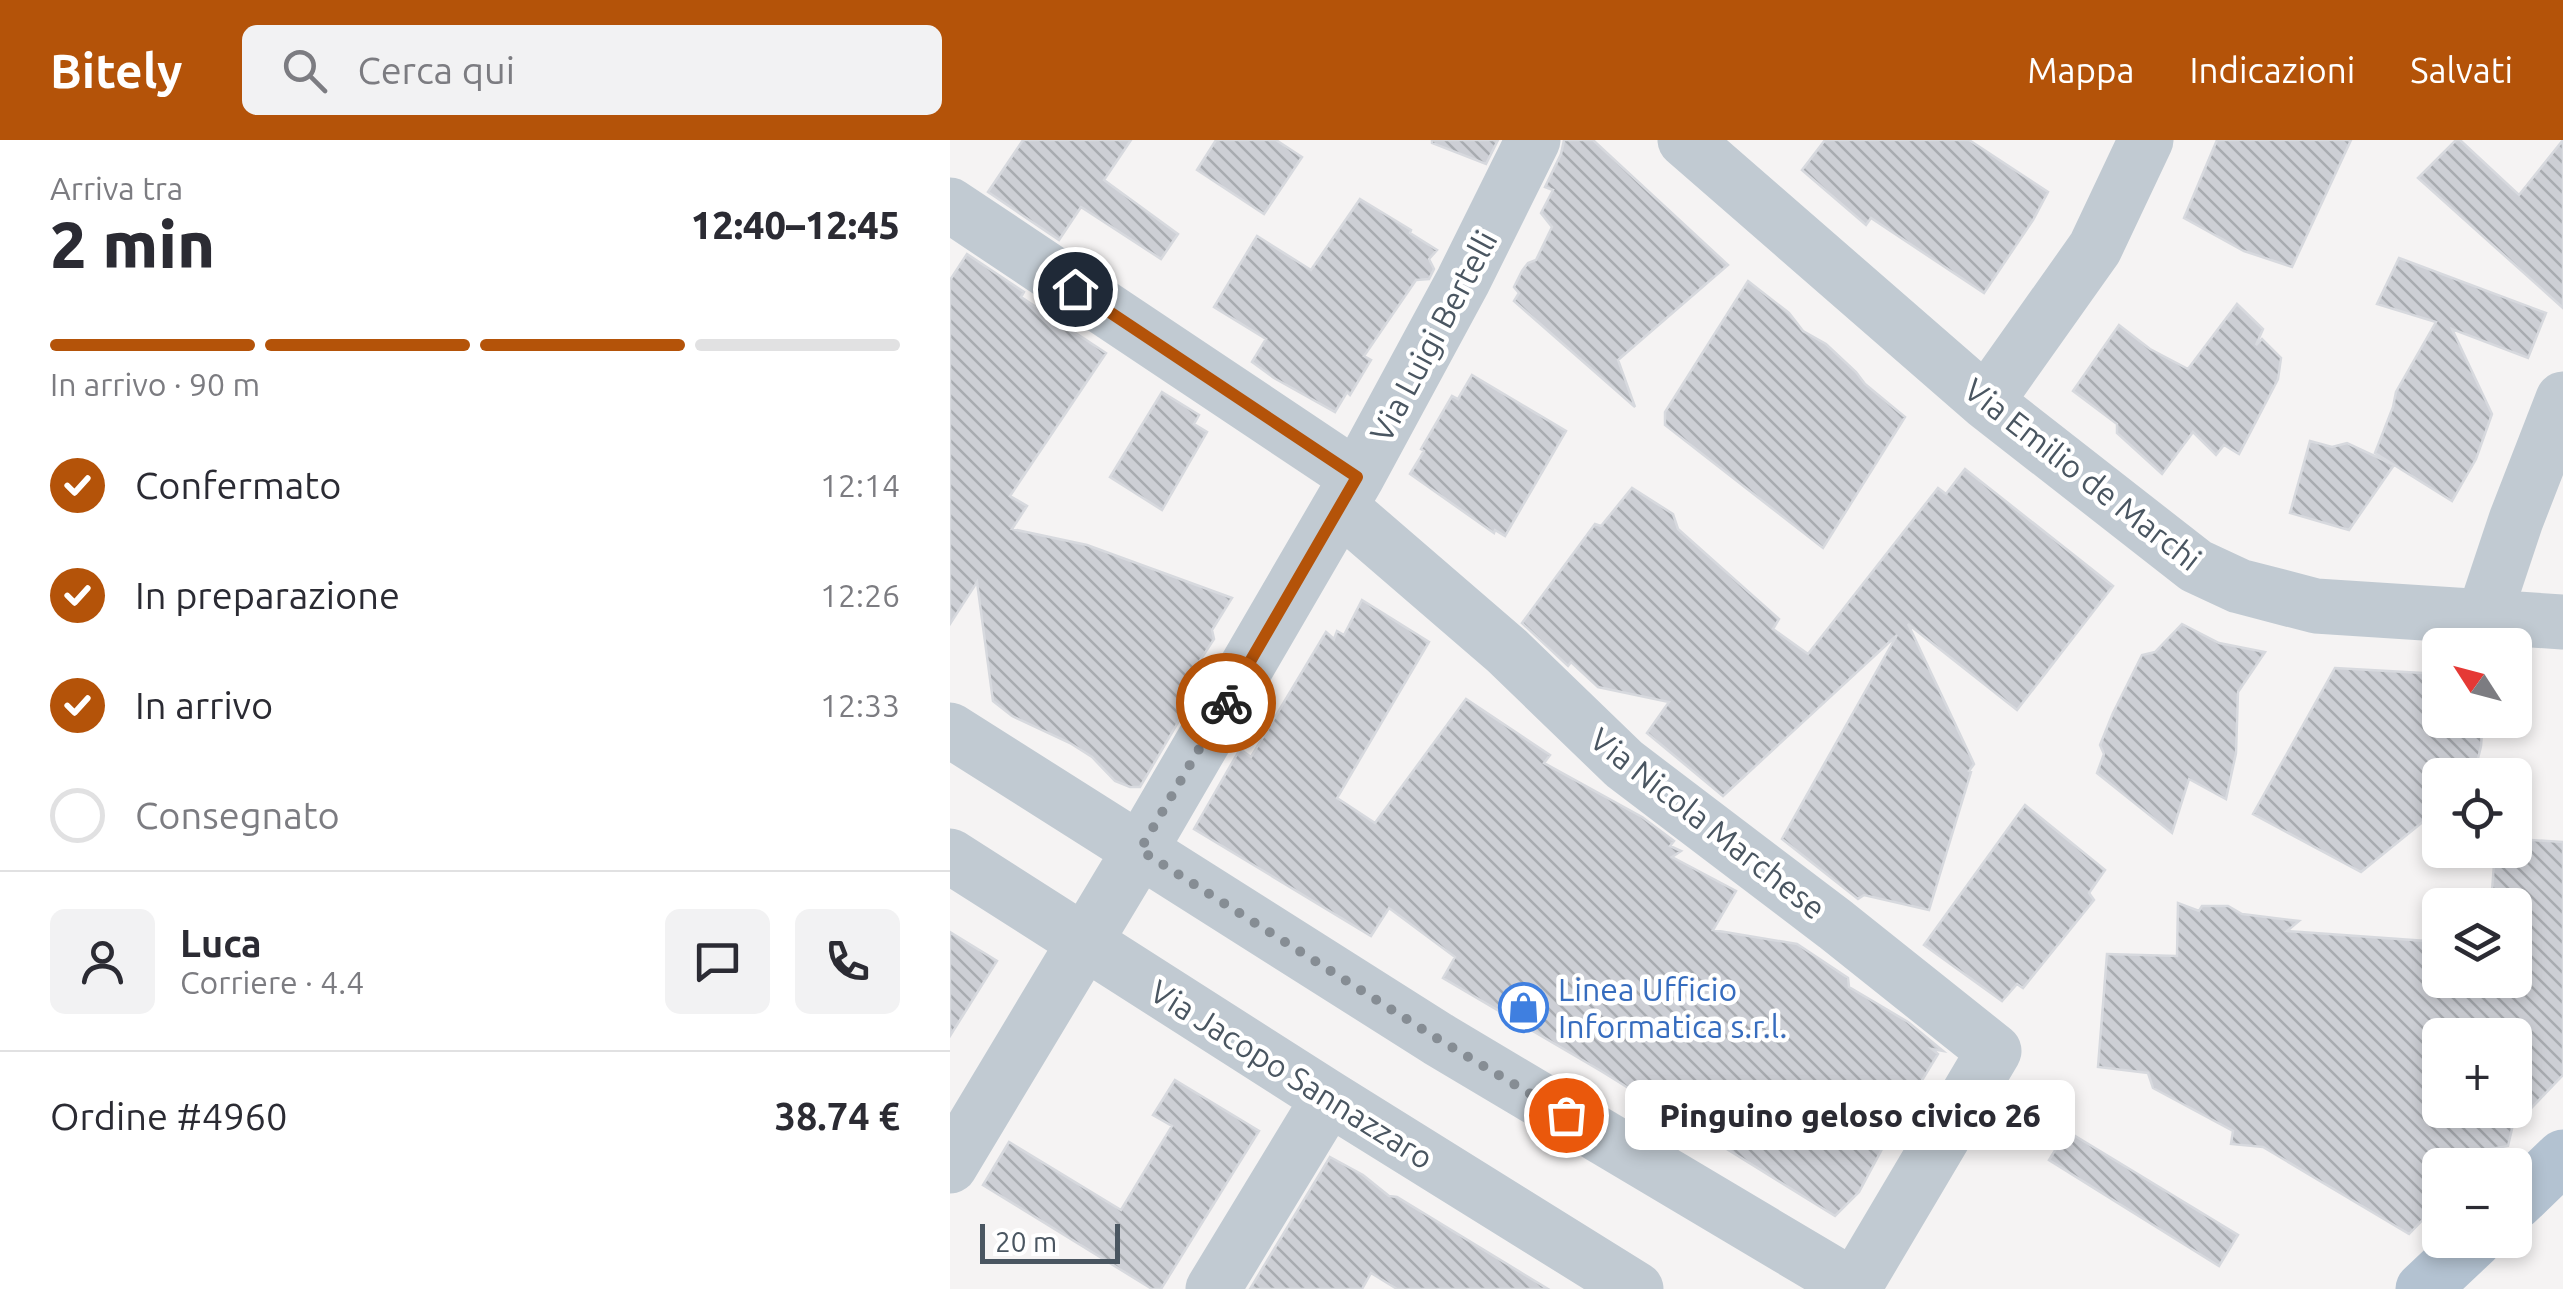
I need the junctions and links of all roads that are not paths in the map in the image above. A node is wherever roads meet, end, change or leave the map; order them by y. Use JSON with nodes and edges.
{"nodes":[{"id":1,"x":1533,"y":140,"type":"edge"},
{"id":2,"x":1685,"y":140,"type":"edge"},
{"id":3,"x":2146,"y":140,"type":"edge"},
{"id":4,"x":950,"y":205,"type":"edge"},
{"id":5,"x":2563,"y":399,"type":"edge"},
{"id":6,"x":1986,"y":402,"type":"junction"},
{"id":7,"x":1349,"y":492,"type":"junction"},
{"id":8,"x":2484,"y":616,"type":"junction"},
{"id":9,"x":2563,"y":622,"type":"edge"},
{"id":10,"x":950,"y":730,"type":"edge"},
{"id":11,"x":1140,"y":850,"type":"junction"},
{"id":12,"x":950,"y":856,"type":"edge"},
{"id":13,"x":1083,"y":942,"type":"junction"},
{"id":14,"x":1329,"y":1098,"type":"junction"},
{"id":15,"x":2563,"y":1158,"type":"edge"},
{"id":16,"x":950,"y":1166,"type":"edge"},
{"id":17,"x":2532,"y":1186,"type":"edge"},
{"id":18,"x":2456,"y":1258,"type":"edge"},
{"id":19,"x":1855,"y":1288,"type":"edge"},
{"id":20,"x":1213,"y":1289,"type":"edge"},
{"id":21,"x":1636,"y":1289,"type":"edge"},
{"id":22,"x":2423,"y":1289,"type":"edge"}],
"edges":[{"from":1,"to":7,"type":"street","name":"Via Luigi Bertelli"},
{"from":2,"to":6,"type":"street","name":"Via Emilio de Marchi"},
{"from":3,"to":6,"type":"street"},
{"from":4,"to":7,"type":"street","name":"Via Nicola Marchese"},
{"from":5,"to":8,"type":"street"},
{"from":6,"to":8,"type":"street","name":"Via Emilio de Marchi"},
{"from":7,"to":11,"type":"street","name":"Via Luigi Bertelli"},
{"from":7,"to":19,"type":"street","name":"Via Nicola Marchese"},
{"from":8,"to":9,"type":"street","name":"Via Emilio de Marchi"},
{"from":10,"to":11,"type":"street"},
{"from":11,"to":13,"type":"street","name":"Via Luigi Bertelli"},
{"from":11,"to":19,"type":"street"},
{"from":12,"to":13,"type":"street","name":"Via Jacopo Sannazzaro"},
{"from":13,"to":14,"type":"street","name":"Via Jacopo Sannazzaro"},
{"from":13,"to":16,"type":"street","name":"Via Luigi Bertelli"},
{"from":14,"to":20,"type":"street"},
{"from":14,"to":21,"type":"street","name":"Via Jacopo Sannazzaro"},
{"from":15,"to":17,"type":"main road"},
{"from":18,"to":22,"type":"main road"}]}
